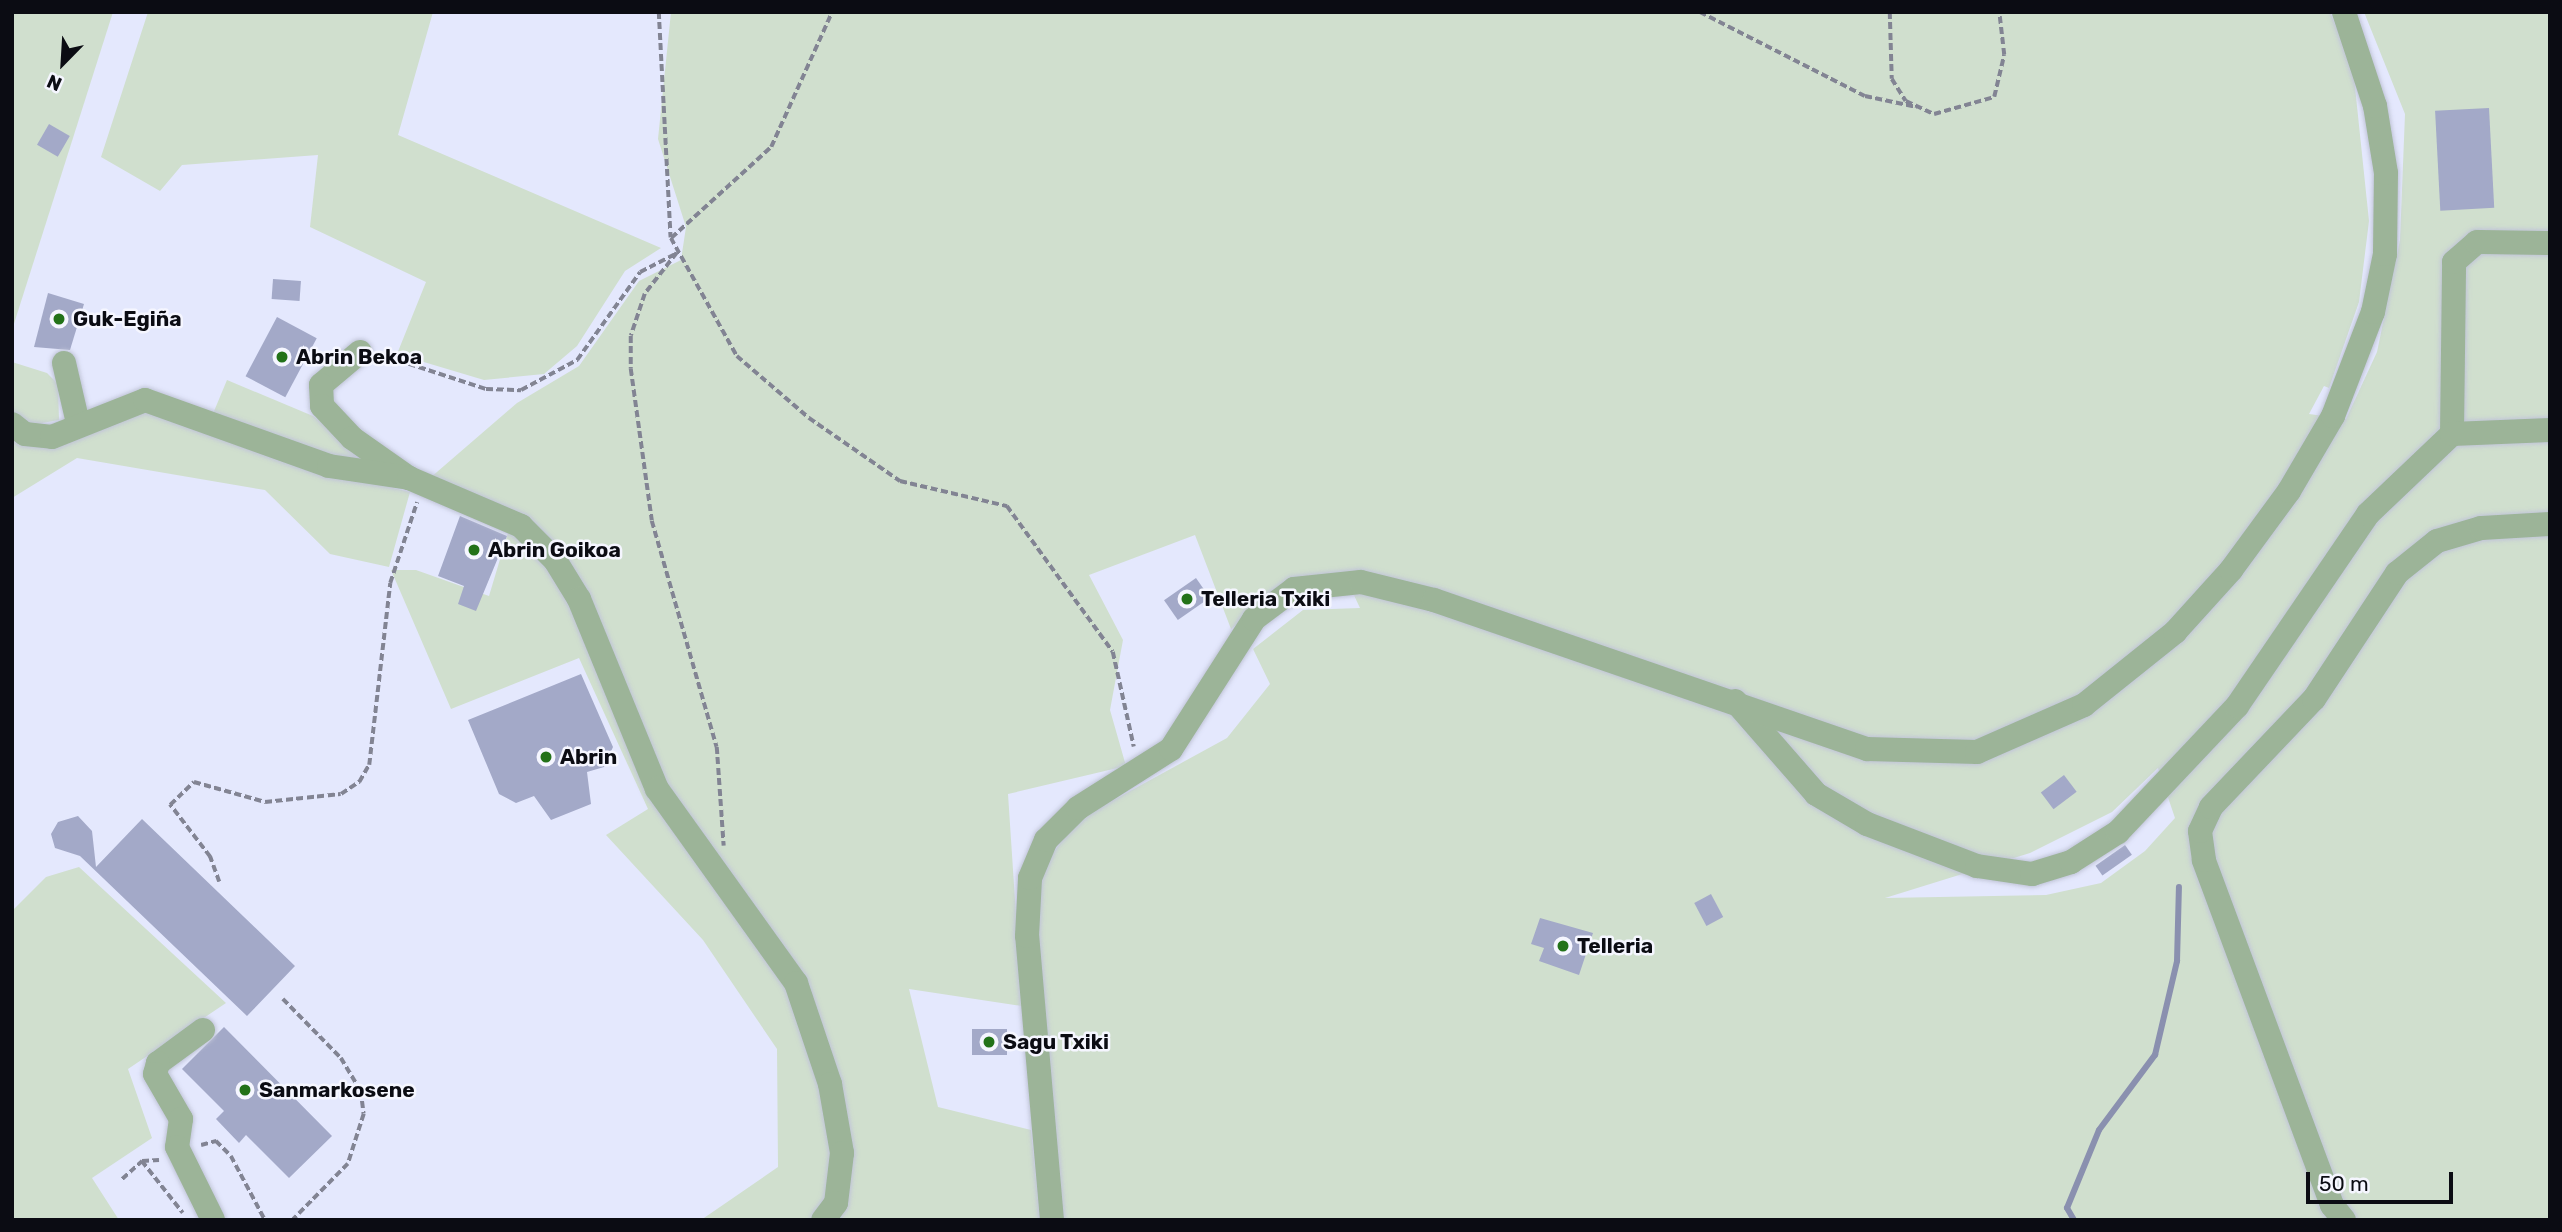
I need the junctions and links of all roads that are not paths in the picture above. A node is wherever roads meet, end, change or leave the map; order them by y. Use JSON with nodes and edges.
{"nodes":[{"id":1,"x":2344,"y":12,"type":"edge"},
{"id":2,"x":2550,"y":243,"type":"edge"},
{"id":3,"x":360,"y":352,"type":"road end"},
{"id":4,"x":64,"y":363,"type":"dead end"},
{"id":5,"x":78,"y":423,"type":"junction"},
{"id":6,"x":12,"y":424,"type":"edge"},
{"id":7,"x":2550,"y":430,"type":"edge"},
{"id":8,"x":2452,"y":434,"type":"junction"},
{"id":9,"x":416,"y":481,"type":"junction"},
{"id":10,"x":2550,"y":524,"type":"edge"},
{"id":11,"x":1735,"y":701,"type":"junction"},
{"id":12,"x":204,"y":1030,"type":"dead end"},
{"id":13,"x":213,"y":1220,"type":"edge"},
{"id":14,"x":823,"y":1220,"type":"edge"},
{"id":15,"x":1052,"y":1220,"type":"edge"},
{"id":16,"x":2344,"y":1220,"type":"edge"}],
"edges":[{"from":1,"to":11,"type":"street"},
{"from":2,"to":8,"type":"street"},
{"from":3,"to":9,"type":"street"},
{"from":4,"to":5,"type":"street"},
{"from":5,"to":6,"type":"street"},
{"from":5,"to":9,"type":"street"},
{"from":7,"to":8,"type":"street"},
{"from":8,"to":11,"type":"street"},
{"from":9,"to":14,"type":"street"},
{"from":10,"to":16,"type":"street"},
{"from":11,"to":15,"type":"street"},
{"from":12,"to":13,"type":"street"}]}
